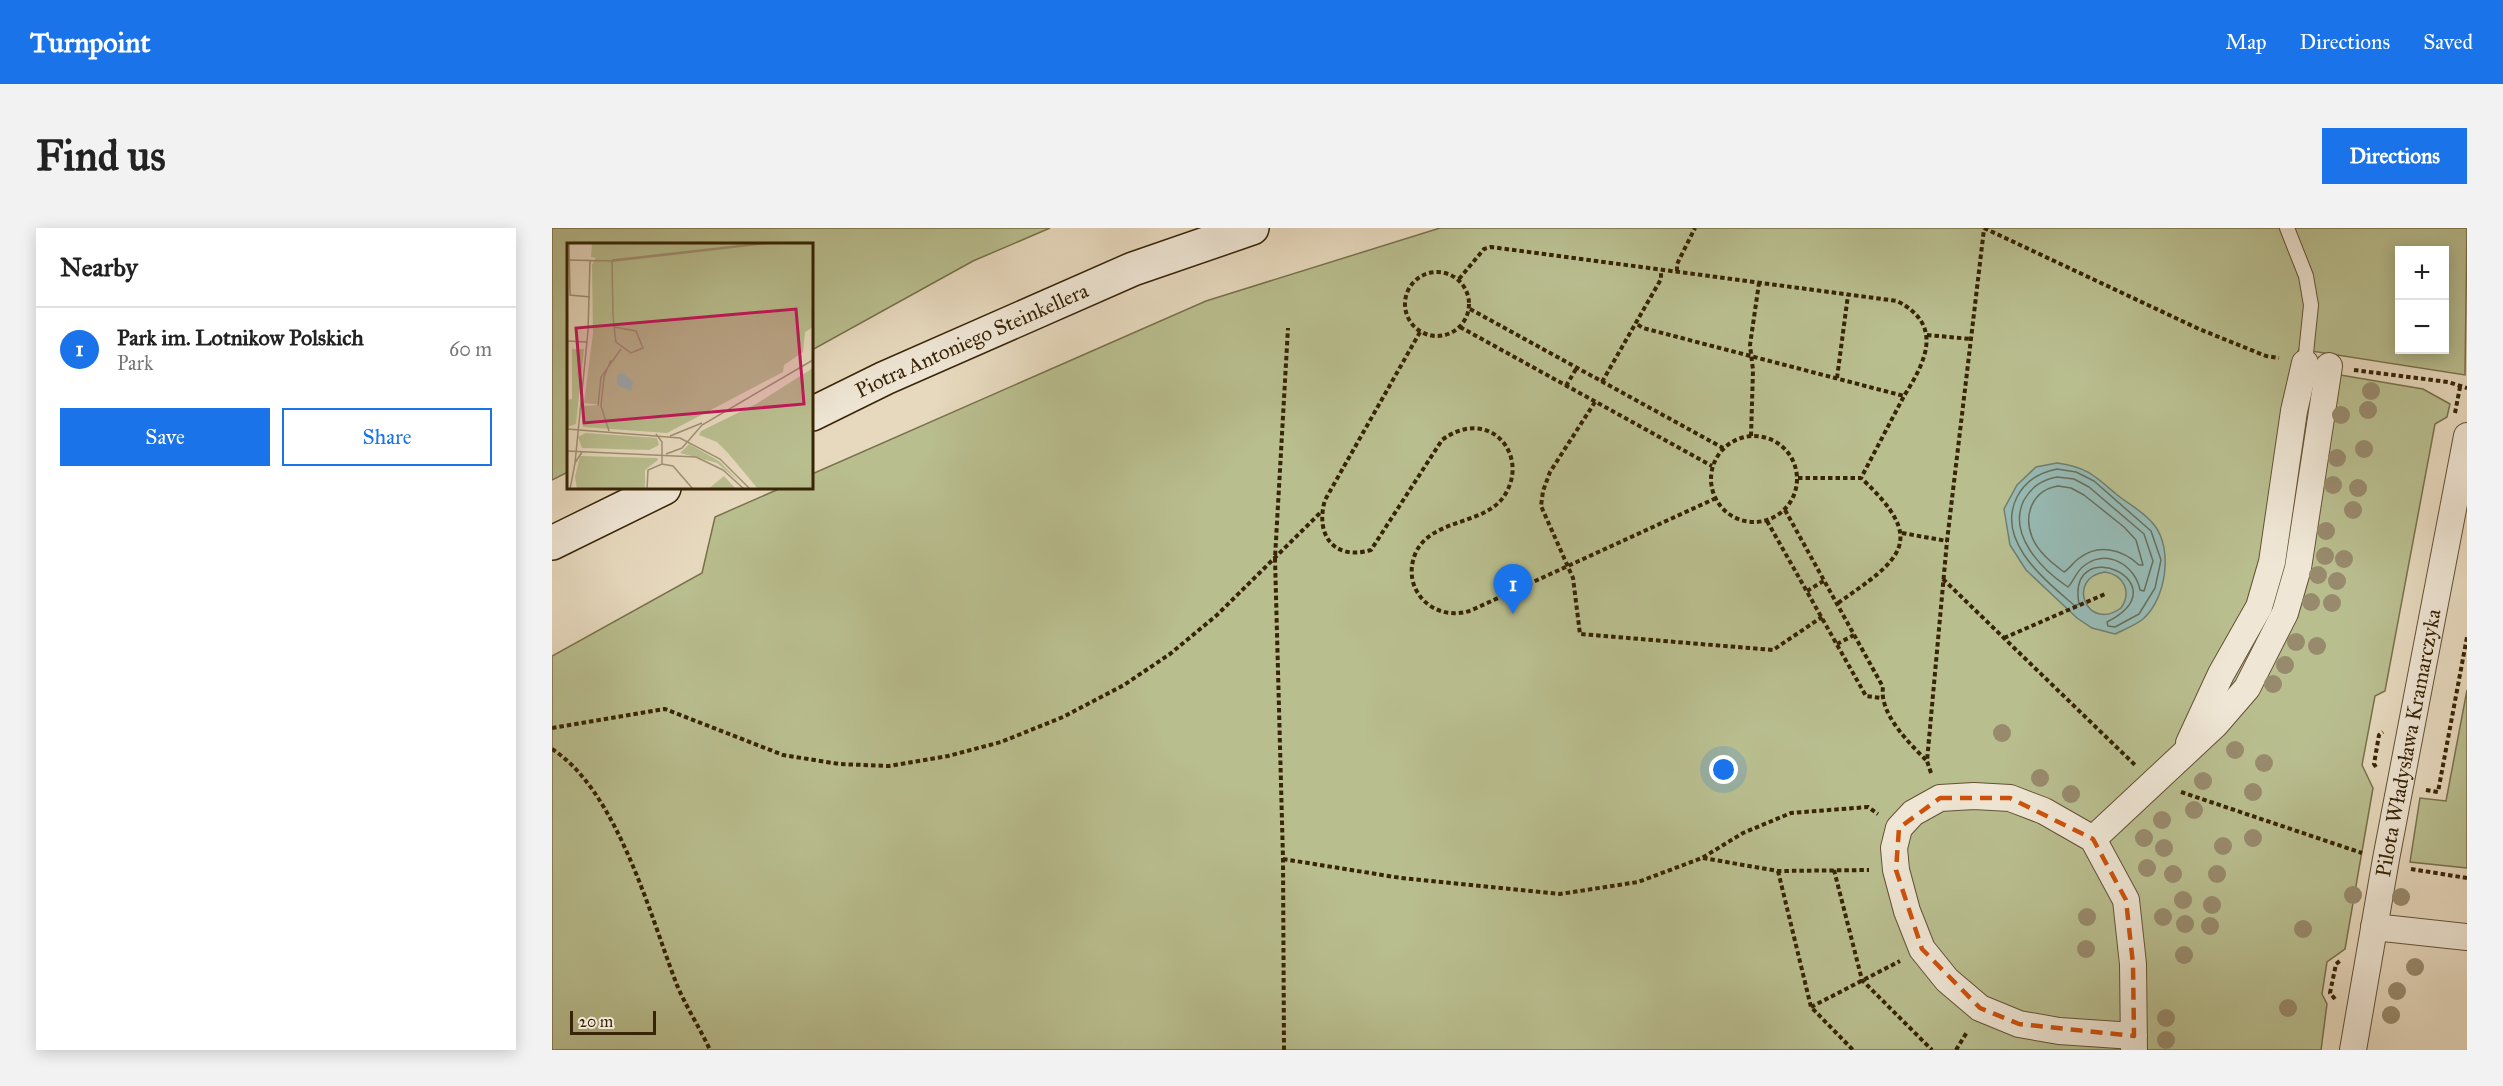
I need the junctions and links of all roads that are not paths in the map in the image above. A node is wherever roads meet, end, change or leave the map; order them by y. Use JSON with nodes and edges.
{"nodes":[{"id":1,"x":1207,"y":228,"type":"edge"},
{"id":2,"x":1252,"y":228,"type":"edge"},
{"id":3,"x":2287,"y":228,"type":"edge"},
{"id":4,"x":1133,"y":269,"type":"junction"},
{"id":5,"x":2317,"y":364,"type":"joint"},
{"id":6,"x":813,"y":414,"type":"edge"},
{"id":7,"x":2467,"y":436,"type":"edge"},
{"id":8,"x":662,"y":489,"type":"edge"},
{"id":9,"x":552,"y":543,"type":"edge"},
{"id":10,"x":2092,"y":839,"type":"junction"},
{"id":11,"x":2374,"y":927,"type":"junction"},
{"id":12,"x":2467,"y":937,"type":"edge"},
{"id":13,"x":2134,"y":1043,"type":"edge"},
{"id":14,"x":2353,"y":1050,"type":"edge"}],
"edges":[{"from":1,"to":4,"type":"street","name":"Piotra Antoniego Steinkellera"},
{"from":2,"to":4,"type":"street","name":"Piotra Antoniego Steinkellera"},
{"from":3,"to":5,"type":"lane"},
{"from":4,"to":6,"type":"street","name":"Piotra Antoniego Steinkellera"},
{"from":5,"to":10,"type":"street"},
{"from":7,"to":11,"type":"street","name":"Pilota Władysława Kramarczyka"},
{"from":8,"to":9,"type":"street"},
{"from":10,"to":13,"type":"street"},
{"from":10,"to":13,"type":"street"},
{"from":11,"to":12,"type":"street"},
{"from":11,"to":14,"type":"street","name":"Pilota Władysława Kramarczyka"}]}
